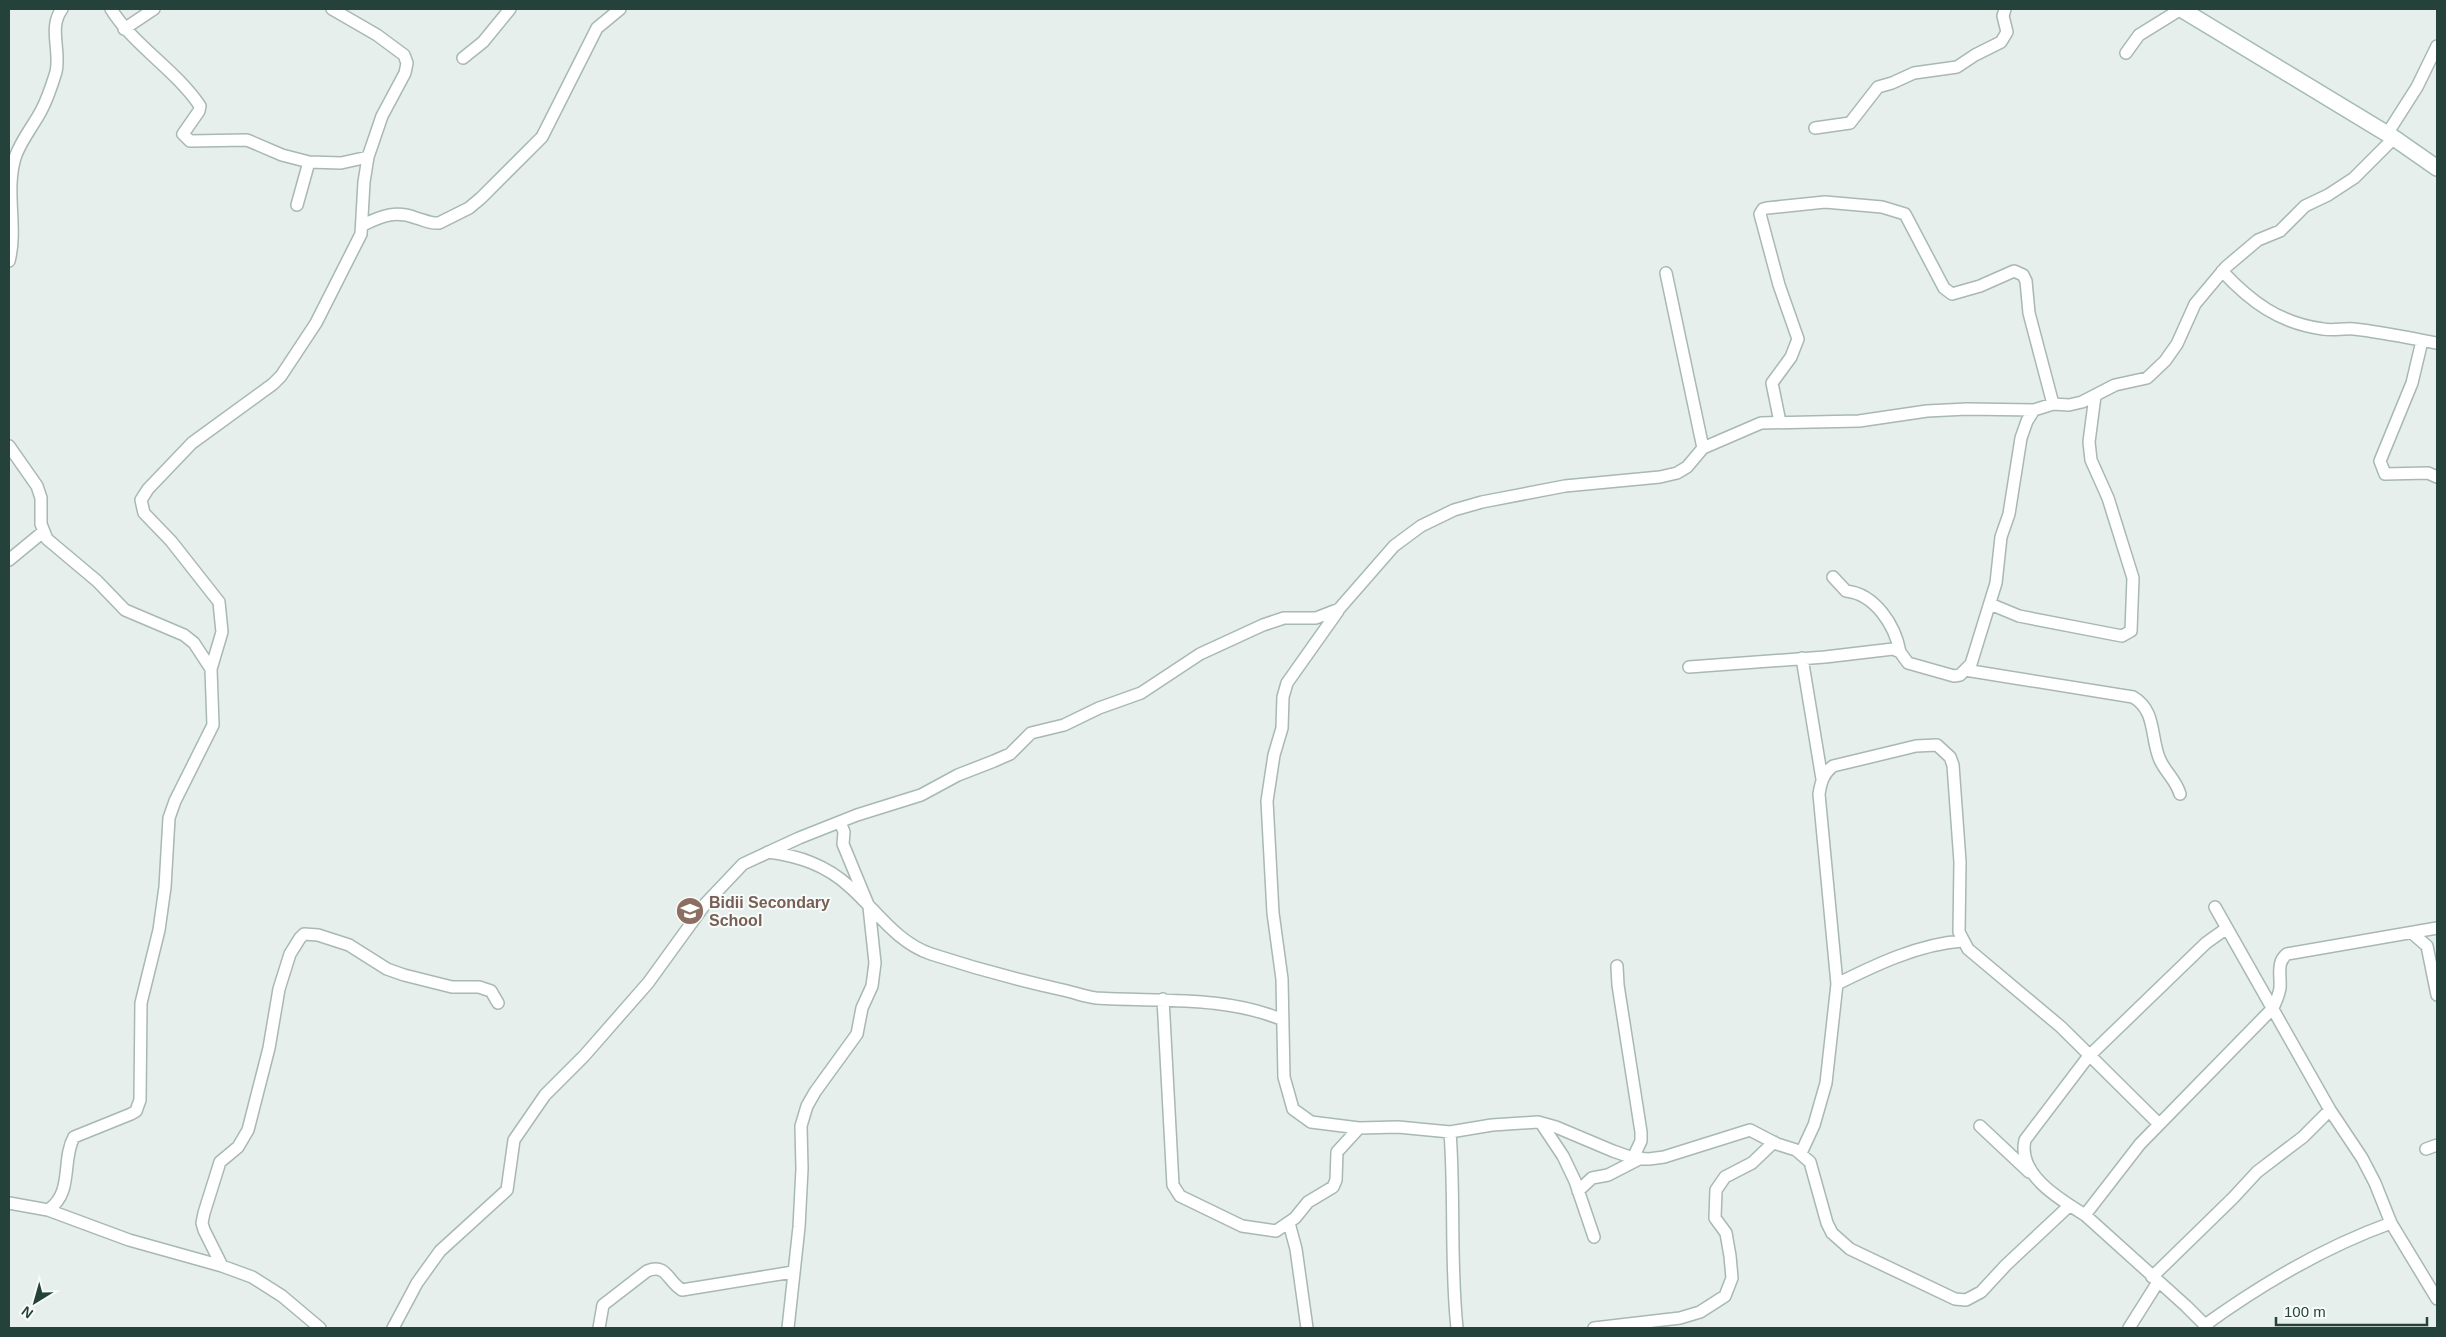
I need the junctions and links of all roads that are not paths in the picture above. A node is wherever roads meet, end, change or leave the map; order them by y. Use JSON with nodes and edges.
{"nodes":[{"id":1,"x":62,"y":9,"type":"edge"},
{"id":2,"x":110,"y":9,"type":"edge"},
{"id":3,"x":154,"y":9,"type":"edge"},
{"id":4,"x":510,"y":9,"type":"edge"},
{"id":5,"x":620,"y":9,"type":"edge"},
{"id":6,"x":2005,"y":9,"type":"edge"},
{"id":7,"x":2181,"y":9,"type":"edge"},
{"id":8,"x":340,"y":11,"type":"edge"},
{"id":9,"x":2195,"y":13,"type":"edge"},
{"id":10,"x":124,"y":29,"type":"junction"},
{"id":11,"x":2437,"y":46,"type":"edge"},
{"id":12,"x":2126,"y":52,"type":"dead end"},
{"id":13,"x":463,"y":58,"type":"dead end"},
{"id":14,"x":1815,"y":128,"type":"dead end"},
{"id":15,"x":2391,"y":136,"type":"junction"},
{"id":16,"x":368,"y":157,"type":"junction"},
{"id":17,"x":309,"y":162,"type":"junction"},
{"id":18,"x":2437,"y":168,"type":"edge"},
{"id":19,"x":297,"y":205,"type":"dead end"},
{"id":20,"x":363,"y":225,"type":"junction"},
{"id":21,"x":9,"y":261,"type":"edge"},
{"id":22,"x":2222,"y":271,"type":"junction"},
{"id":23,"x":1666,"y":273,"type":"dead end"},
{"id":24,"x":2422,"y":341,"type":"junction"},
{"id":25,"x":2437,"y":343,"type":"edge"},
{"id":26,"x":2095,"y":396,"type":"junction"},
{"id":27,"x":2054,"y":404,"type":"junction"},
{"id":28,"x":2034,"y":410,"type":"junction"},
{"id":29,"x":1780,"y":422,"type":"junction"},
{"id":30,"x":9,"y":446,"type":"edge"},
{"id":31,"x":1703,"y":448,"type":"junction"},
{"id":32,"x":2437,"y":477,"type":"edge"},
{"id":33,"x":43,"y":532,"type":"junction"},
{"id":34,"x":9,"y":560,"type":"edge"},
{"id":35,"x":1833,"y":577,"type":"dead end"},
{"id":36,"x":1990,"y":604,"type":"junction"},
{"id":37,"x":1339,"y":609,"type":"junction"},
{"id":38,"x":1900,"y":652,"type":"junction"},
{"id":39,"x":1802,"y":658,"type":"junction"},
{"id":40,"x":1689,"y":667,"type":"dead end"},
{"id":41,"x":211,"y":669,"type":"junction"},
{"id":42,"x":1965,"y":670,"type":"junction"},
{"id":43,"x":1822,"y":779,"type":"junction"},
{"id":44,"x":2180,"y":794,"type":"dead end"},
{"id":45,"x":840,"y":822,"type":"junction"},
{"id":46,"x":768,"y":852,"type":"junction"},
{"id":47,"x":869,"y":906,"type":"junction"},
{"id":48,"x":2215,"y":907,"type":"dead end"},
{"id":49,"x":2227,"y":928,"type":"junction"},
{"id":50,"x":2437,"y":928,"type":"edge"},
{"id":51,"x":2412,"y":933,"type":"junction"},
{"id":52,"x":1962,"y":941,"type":"junction"},
{"id":53,"x":1617,"y":966,"type":"dead end"},
{"id":54,"x":1837,"y":984,"type":"junction"},
{"id":55,"x":2437,"y":995,"type":"edge"},
{"id":56,"x":1163,"y":999,"type":"junction"},
{"id":57,"x":498,"y":1003,"type":"dead end"},
{"id":58,"x":2273,"y":1008,"type":"junction"},
{"id":59,"x":1283,"y":1020,"type":"junction"},
{"id":60,"x":2088,"y":1056,"type":"junction"},
{"id":61,"x":2330,"y":1110,"type":"junction"},
{"id":62,"x":1541,"y":1123,"type":"junction"},
{"id":63,"x":2159,"y":1124,"type":"junction"},
{"id":64,"x":1980,"y":1126,"type":"dead end"},
{"id":65,"x":1359,"y":1128,"type":"junction"},
{"id":66,"x":1450,"y":1132,"type":"junction"},
{"id":67,"x":1774,"y":1142,"type":"junction"},
{"id":68,"x":1801,"y":1153,"type":"junction"},
{"id":69,"x":1637,"y":1158,"type":"junction"},
{"id":70,"x":2030,"y":1173,"type":"junction"},
{"id":71,"x":1578,"y":1191,"type":"junction"},
{"id":72,"x":9,"y":1203,"type":"edge"},
{"id":73,"x":2069,"y":1206,"type":"junction"},
{"id":74,"x":48,"y":1210,"type":"junction"},
{"id":75,"x":2085,"y":1215,"type":"junction"},
{"id":76,"x":1289,"y":1223,"type":"junction"},
{"id":77,"x":2392,"y":1224,"type":"junction"},
{"id":78,"x":1594,"y":1238,"type":"dead end"},
{"id":79,"x":222,"y":1266,"type":"junction"},
{"id":80,"x":793,"y":1272,"type":"junction"},
{"id":81,"x":2155,"y":1280,"type":"junction"},
{"id":82,"x":2437,"y":1299,"type":"edge"},
{"id":83,"x":2206,"y":1327,"type":"edge"},
{"id":84,"x":320,"y":1328,"type":"edge"},
{"id":85,"x":393,"y":1328,"type":"edge"},
{"id":86,"x":599,"y":1328,"type":"edge"},
{"id":87,"x":788,"y":1328,"type":"edge"},
{"id":88,"x":1308,"y":1328,"type":"edge"},
{"id":89,"x":1457,"y":1328,"type":"edge"},
{"id":90,"x":1594,"y":1328,"type":"edge"},
{"id":91,"x":2128,"y":1328,"type":"edge"}],
"edges":[{"from":1,"to":21,"type":"street"},
{"from":2,"to":10,"type":"street"},
{"from":3,"to":10,"type":"street"},
{"from":4,"to":13,"type":"street"},
{"from":5,"to":20,"type":"street"},
{"from":6,"to":14,"type":"street"},
{"from":7,"to":9,"type":"main road"},
{"from":7,"to":12,"type":"street"},
{"from":8,"to":16,"type":"street"},
{"from":9,"to":15,"type":"main road"},
{"from":10,"to":17,"type":"street"},
{"from":11,"to":15,"type":"street"},
{"from":15,"to":18,"type":"main road"},
{"from":15,"to":22,"type":"street"},
{"from":16,"to":17,"type":"street"},
{"from":16,"to":20,"type":"street"},
{"from":17,"to":19,"type":"street"},
{"from":20,"to":41,"type":"street"},
{"from":22,"to":24,"type":"street"},
{"from":22,"to":26,"type":"street"},
{"from":23,"to":31,"type":"street"},
{"from":24,"to":25,"type":"street"},
{"from":24,"to":32,"type":"street"},
{"from":26,"to":27,"type":"street"},
{"from":26,"to":36,"type":"street"},
{"from":27,"to":28,"type":"street"},
{"from":27,"to":29,"type":"street"},
{"from":28,"to":29,"type":"street"},
{"from":28,"to":36,"type":"street"},
{"from":29,"to":31,"type":"street"},
{"from":30,"to":33,"type":"street"},
{"from":31,"to":37,"type":"street"},
{"from":33,"to":34,"type":"street"},
{"from":33,"to":41,"type":"street"},
{"from":35,"to":38,"type":"street"},
{"from":36,"to":42,"type":"street"},
{"from":37,"to":45,"type":"street"},
{"from":37,"to":59,"type":"street"},
{"from":38,"to":39,"type":"street"},
{"from":38,"to":42,"type":"street"},
{"from":39,"to":40,"type":"street"},
{"from":39,"to":43,"type":"street"},
{"from":41,"to":74,"type":"street"},
{"from":42,"to":44,"type":"street"},
{"from":43,"to":52,"type":"street"},
{"from":43,"to":54,"type":"street"},
{"from":45,"to":46,"type":"street"},
{"from":45,"to":47,"type":"street"},
{"from":46,"to":47,"type":"street"},
{"from":46,"to":85,"type":"street"},
{"from":47,"to":56,"type":"street"},
{"from":47,"to":80,"type":"street"},
{"from":48,"to":49,"type":"street"},
{"from":49,"to":58,"type":"street"},
{"from":49,"to":60,"type":"street"},
{"from":50,"to":51,"type":"street"},
{"from":51,"to":55,"type":"street"},
{"from":51,"to":58,"type":"street"},
{"from":52,"to":54,"type":"street"},
{"from":52,"to":60,"type":"street"},
{"from":53,"to":69,"type":"street"},
{"from":54,"to":68,"type":"street"},
{"from":56,"to":59,"type":"street"},
{"from":56,"to":76,"type":"street"},
{"from":57,"to":79,"type":"street"},
{"from":58,"to":61,"type":"street"},
{"from":58,"to":63,"type":"street"},
{"from":59,"to":65,"type":"street"},
{"from":60,"to":63,"type":"street"},
{"from":60,"to":70,"type":"street"},
{"from":61,"to":77,"type":"street"},
{"from":61,"to":81,"type":"street"},
{"from":62,"to":66,"type":"street"},
{"from":62,"to":69,"type":"street"},
{"from":62,"to":71,"type":"street"},
{"from":63,"to":75,"type":"street"},
{"from":64,"to":70,"type":"street"},
{"from":65,"to":66,"type":"street"},
{"from":65,"to":76,"type":"street"},
{"from":66,"to":89,"type":"street"},
{"from":67,"to":68,"type":"street"},
{"from":67,"to":69,"type":"street"},
{"from":67,"to":90,"type":"street"},
{"from":68,"to":73,"type":"street"},
{"from":69,"to":71,"type":"street"},
{"from":70,"to":73,"type":"street"},
{"from":71,"to":78,"type":"street"},
{"from":72,"to":74,"type":"street"},
{"from":73,"to":75,"type":"street"},
{"from":74,"to":79,"type":"street"},
{"from":75,"to":81,"type":"street"},
{"from":76,"to":88,"type":"street"},
{"from":77,"to":82,"type":"street"},
{"from":77,"to":83,"type":"street"},
{"from":79,"to":84,"type":"street"},
{"from":80,"to":86,"type":"street"},
{"from":80,"to":87,"type":"street"},
{"from":81,"to":83,"type":"street"},
{"from":81,"to":91,"type":"street"}]}
